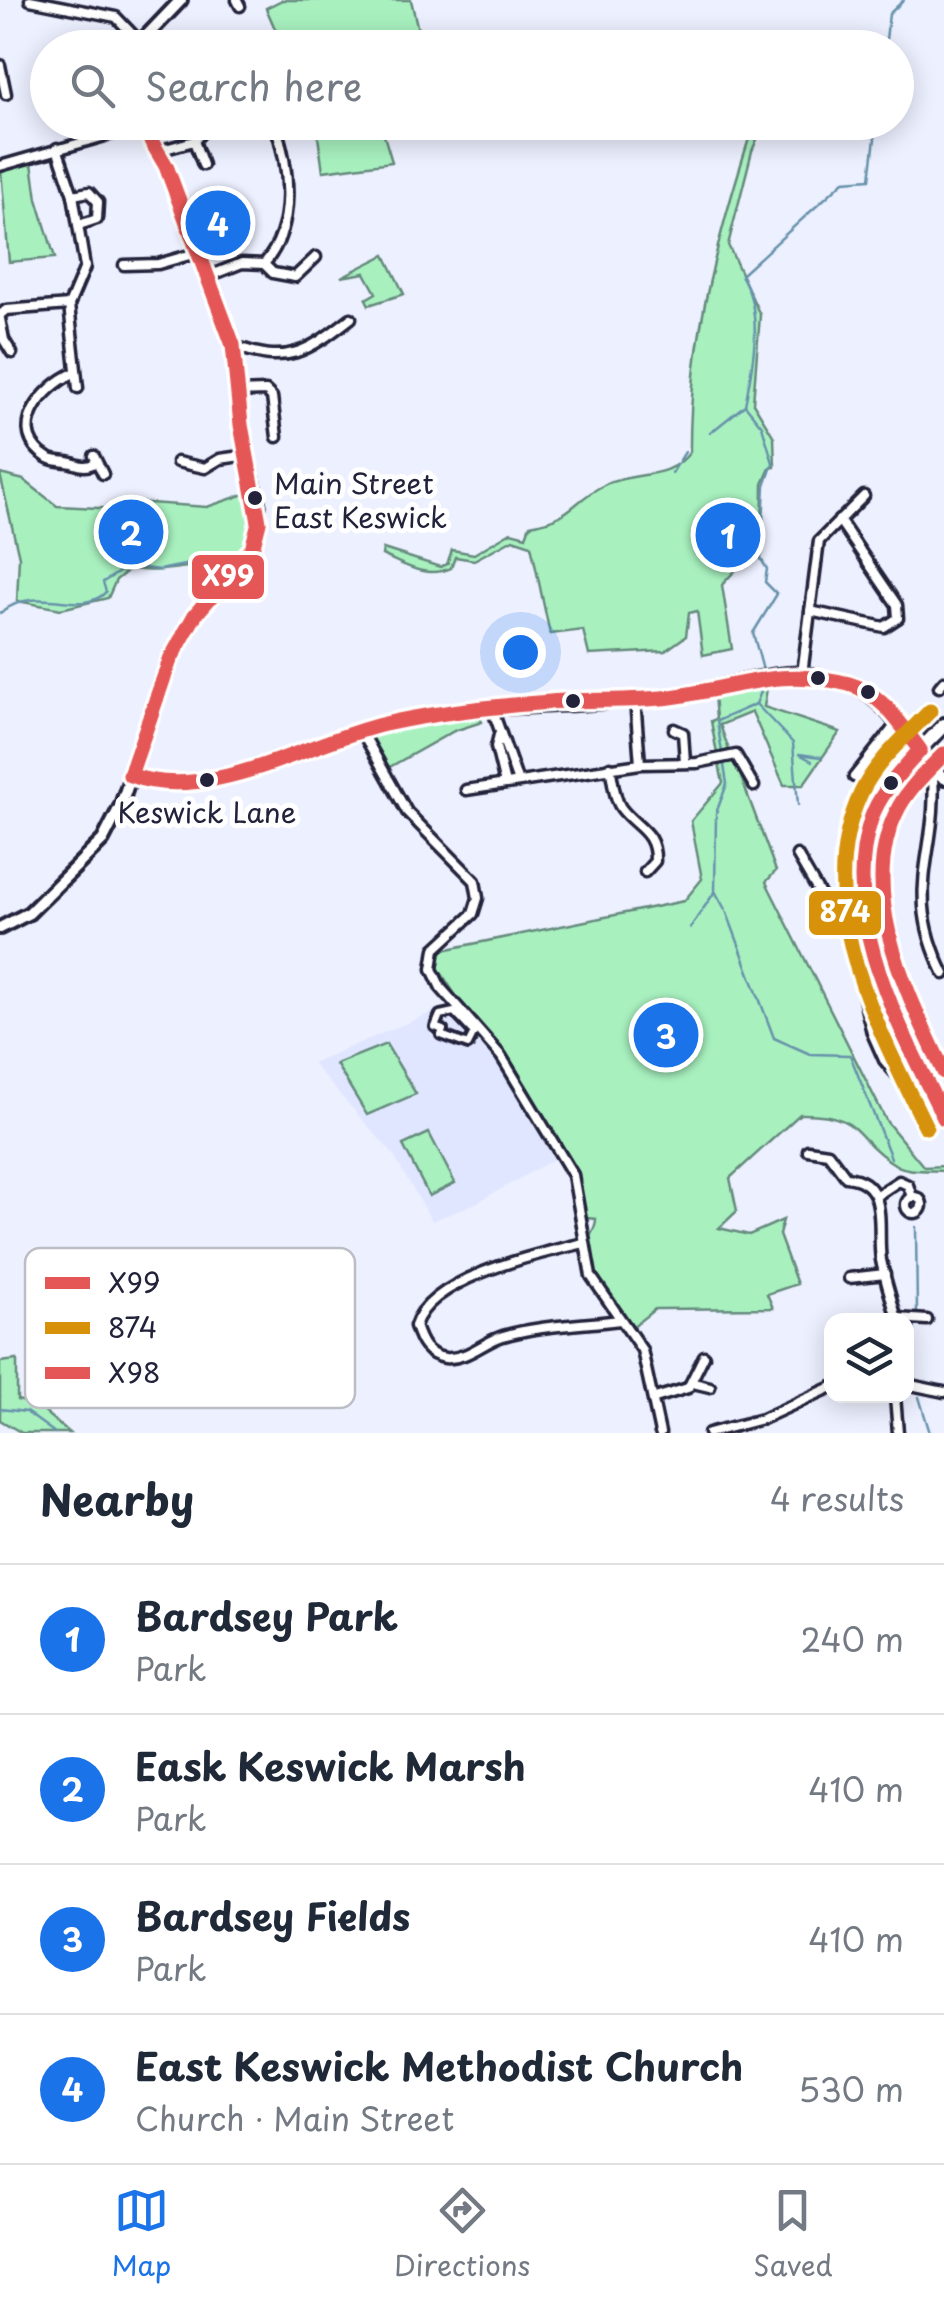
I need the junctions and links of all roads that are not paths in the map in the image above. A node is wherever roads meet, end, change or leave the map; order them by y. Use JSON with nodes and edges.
{"nodes":[{"id":1,"x":30,"y":0,"type":"edge"},
{"id":2,"x":182,"y":0,"type":"edge"},
{"id":3,"x":126,"y":30,"type":"edge"},
{"id":4,"x":151,"y":30,"type":"edge"},
{"id":5,"x":0,"y":65,"type":"edge"},
{"id":6,"x":6,"y":94,"type":"dead end"},
{"id":7,"x":88,"y":140,"type":"edge"},
{"id":8,"x":150,"y":140,"type":"edge"},
{"id":9,"x":278,"y":140,"type":"edge"},
{"id":10,"x":194,"y":141,"type":"joint"},
{"id":11,"x":57,"y":148,"type":"junction"},
{"id":12,"x":158,"y":151,"type":"junction"},
{"id":13,"x":203,"y":165,"type":"dead end"},
{"id":14,"x":0,"y":166,"type":"edge"},
{"id":15,"x":73,"y":195,"type":"junction"},
{"id":16,"x":291,"y":203,"type":"junction"},
{"id":17,"x":302,"y":204,"type":"dead end"},
{"id":18,"x":79,"y":225,"type":"junction"},
{"id":19,"x":200,"y":252,"type":"junction"},
{"id":20,"x":316,"y":257,"type":"dead end"},
{"id":21,"x":124,"y":264,"type":"dead end"},
{"id":22,"x":158,"y":264,"type":"junction"},
{"id":23,"x":264,"y":264,"type":"junction"},
{"id":24,"x":160,"y":275,"type":"dead end"},
{"id":25,"x":209,"y":276,"type":"junction"},
{"id":26,"x":70,"y":305,"type":"junction"},
{"id":27,"x":0,"y":317,"type":"edge"},
{"id":28,"x":351,"y":318,"type":"dead end"},
{"id":29,"x":2,"y":341,"type":"edge"},
{"id":30,"x":234,"y":345,"type":"junction"},
{"id":31,"x":12,"y":353,"type":"dead end"},
{"id":32,"x":74,"y":373,"type":"junction"},
{"id":33,"x":78,"y":388,"type":"dead end"},
{"id":34,"x":280,"y":389,"type":"dead end"},
{"id":35,"x":236,"y":392,"type":"junction"},
{"id":36,"x":270,"y":395,"type":"junction"},
{"id":37,"x":277,"y":437,"type":"dead end"},
{"id":38,"x":248,"y":455,"type":"junction"},
{"id":39,"x":176,"y":462,"type":"dead end"},
{"id":40,"x":102,"y":474,"type":"dead end"},
{"id":41,"x":864,"y":496,"type":"dead end"},
{"id":42,"x":839,"y":520,"type":"junction"},
{"id":43,"x":810,"y":611,"type":"junction"},
{"id":44,"x":802,"y":674,"type":"junction"},
{"id":45,"x":635,"y":700,"type":"junction"},
{"id":46,"x":493,"y":710,"type":"junction"},
{"id":47,"x":898,"y":722,"type":"junction"},
{"id":48,"x":944,"y":724,"type":"edge"},
{"id":49,"x":674,"y":728,"type":"dead end"},
{"id":50,"x":361,"y":730,"type":"junction"},
{"id":51,"x":499,"y":735,"type":"junction"},
{"id":52,"x":920,"y":750,"type":"junction"},
{"id":53,"x":685,"y":762,"type":"junction"},
{"id":54,"x":640,"y":764,"type":"junction"},
{"id":55,"x":610,"y":767,"type":"junction"},
{"id":56,"x":932,"y":767,"type":"junction"},
{"id":57,"x":130,"y":775,"type":"junction"},
{"id":58,"x":854,"y":776,"type":"dead end"},
{"id":59,"x":944,"y":778,"type":"edge"},
{"id":60,"x":146,"y":782,"type":"junction"},
{"id":61,"x":518,"y":782,"type":"junction"},
{"id":62,"x":505,"y":784,"type":"junction"},
{"id":63,"x":754,"y":786,"type":"dead end"},
{"id":64,"x":466,"y":790,"type":"dead end"},
{"id":65,"x":124,"y":795,"type":"junction"},
{"id":66,"x":797,"y":856,"type":"dead end"},
{"id":67,"x":644,"y":872,"type":"dead end"},
{"id":68,"x":0,"y":928,"type":"edge"},
{"id":69,"x":944,"y":974,"type":"edge"},
{"id":70,"x":474,"y":1033,"type":"joint"},
{"id":71,"x":904,"y":1037,"type":"junction"},
{"id":72,"x":882,"y":1047,"type":"junction"},
{"id":73,"x":944,"y":1118,"type":"edge"},
{"id":74,"x":928,"y":1126,"type":"dead end"},
{"id":75,"x":808,"y":1150,"type":"dead end"},
{"id":76,"x":876,"y":1196,"type":"junction"},
{"id":77,"x":912,"y":1197,"type":"dead end"},
{"id":78,"x":584,"y":1243,"type":"junction"},
{"id":79,"x":884,"y":1274,"type":"junction"},
{"id":80,"x":849,"y":1278,"type":"dead end"},
{"id":81,"x":898,"y":1313,"type":"edge"},
{"id":82,"x":620,"y":1320,"type":"junction"},
{"id":83,"x":914,"y":1320,"type":"edge"},
{"id":84,"x":923,"y":1320,"type":"dead end"},
{"id":85,"x":704,"y":1356,"type":"dead end"},
{"id":86,"x":693,"y":1382,"type":"junction"},
{"id":87,"x":710,"y":1386,"type":"dead end"},
{"id":88,"x":914,"y":1386,"type":"edge"},
{"id":89,"x":824,"y":1391,"type":"edge"},
{"id":90,"x":944,"y":1392,"type":"edge"},
{"id":91,"x":654,"y":1398,"type":"junction"},
{"id":92,"x":896,"y":1403,"type":"edge"},
{"id":93,"x":660,"y":1433,"type":"edge"},
{"id":94,"x":710,"y":1433,"type":"edge"},
{"id":95,"x":898,"y":1433,"type":"edge"}],
"edges":[{"from":1,"to":3,"type":"street"},
{"from":2,"to":4,"type":"street"},
{"from":5,"to":6,"type":"street"},
{"from":7,"to":11,"type":"street"},
{"from":8,"to":12,"type":"street"},
{"from":9,"to":16,"type":"street"},
{"from":10,"to":12,"type":"street"},
{"from":10,"to":13,"type":"street"},
{"from":11,"to":14,"type":"street"},
{"from":11,"to":15,"type":"street"},
{"from":12,"to":19,"type":"street"},
{"from":15,"to":18,"type":"street"},
{"from":15,"to":18,"type":"street"},
{"from":16,"to":17,"type":"street"},
{"from":16,"to":23,"type":"street"},
{"from":18,"to":26,"type":"street"},
{"from":19,"to":22,"type":"street"},
{"from":19,"to":25,"type":"street"},
{"from":20,"to":23,"type":"street"},
{"from":21,"to":22,"type":"street"},
{"from":22,"to":24,"type":"street"},
{"from":23,"to":25,"type":"street"},
{"from":25,"to":30,"type":"street"},
{"from":26,"to":27,"type":"street"},
{"from":26,"to":32,"type":"street"},
{"from":27,"to":29,"type":"street"},
{"from":28,"to":30,"type":"street"},
{"from":29,"to":31,"type":"street"},
{"from":30,"to":35,"type":"street"},
{"from":32,"to":33,"type":"street"},
{"from":32,"to":40,"type":"street"},
{"from":34,"to":36,"type":"street"},
{"from":35,"to":36,"type":"street"},
{"from":35,"to":38,"type":"street"},
{"from":36,"to":37,"type":"street"},
{"from":38,"to":39,"type":"street"},
{"from":38,"to":57,"type":"street"},
{"from":41,"to":42,"type":"street"},
{"from":42,"to":43,"type":"street"},
{"from":42,"to":43,"type":"street"},
{"from":43,"to":44,"type":"street"},
{"from":44,"to":45,"type":"street"},
{"from":44,"to":47,"type":"street"},
{"from":45,"to":46,"type":"street"},
{"from":45,"to":54,"type":"street"},
{"from":46,"to":50,"type":"street"},
{"from":46,"to":51,"type":"street"},
{"from":47,"to":52,"type":"street"},
{"from":47,"to":58,"type":"street"},
{"from":48,"to":52,"type":"main road"},
{"from":49,"to":53,"type":"street"},
{"from":50,"to":60,"type":"street"},
{"from":50,"to":78,"type":"street"},
{"from":51,"to":61,"type":"street"},
{"from":51,"to":62,"type":"street"},
{"from":52,"to":56,"type":"street"},
{"from":52,"to":71,"type":"main road"},
{"from":53,"to":54,"type":"street"},
{"from":53,"to":63,"type":"street"},
{"from":54,"to":55,"type":"street"},
{"from":55,"to":61,"type":"street"},
{"from":55,"to":67,"type":"street"},
{"from":56,"to":59,"type":"street"},
{"from":56,"to":69,"type":"street"},
{"from":57,"to":60,"type":"street"},
{"from":57,"to":65,"type":"street"},
{"from":60,"to":65,"type":"street"},
{"from":61,"to":62,"type":"street"},
{"from":62,"to":64,"type":"street"},
{"from":65,"to":68,"type":"street"},
{"from":66,"to":72,"type":"street"},
{"from":70,"to":70,"type":"street"},
{"from":71,"to":72,"type":"street"},
{"from":71,"to":73,"type":"main road"},
{"from":72,"to":74,"type":"street"},
{"from":75,"to":76,"type":"street"},
{"from":76,"to":77,"type":"street"},
{"from":76,"to":79,"type":"street"},
{"from":78,"to":82,"type":"street"},
{"from":78,"to":82,"type":"street"},
{"from":79,"to":80,"type":"street"},
{"from":79,"to":81,"type":"street"},
{"from":82,"to":91,"type":"street"},
{"from":83,"to":84,"type":"street"},
{"from":85,"to":86,"type":"street"},
{"from":86,"to":87,"type":"street"},
{"from":86,"to":91,"type":"street"},
{"from":88,"to":90,"type":"street"},
{"from":89,"to":94,"type":"street"},
{"from":91,"to":93,"type":"street"},
{"from":92,"to":95,"type":"street"}]}
